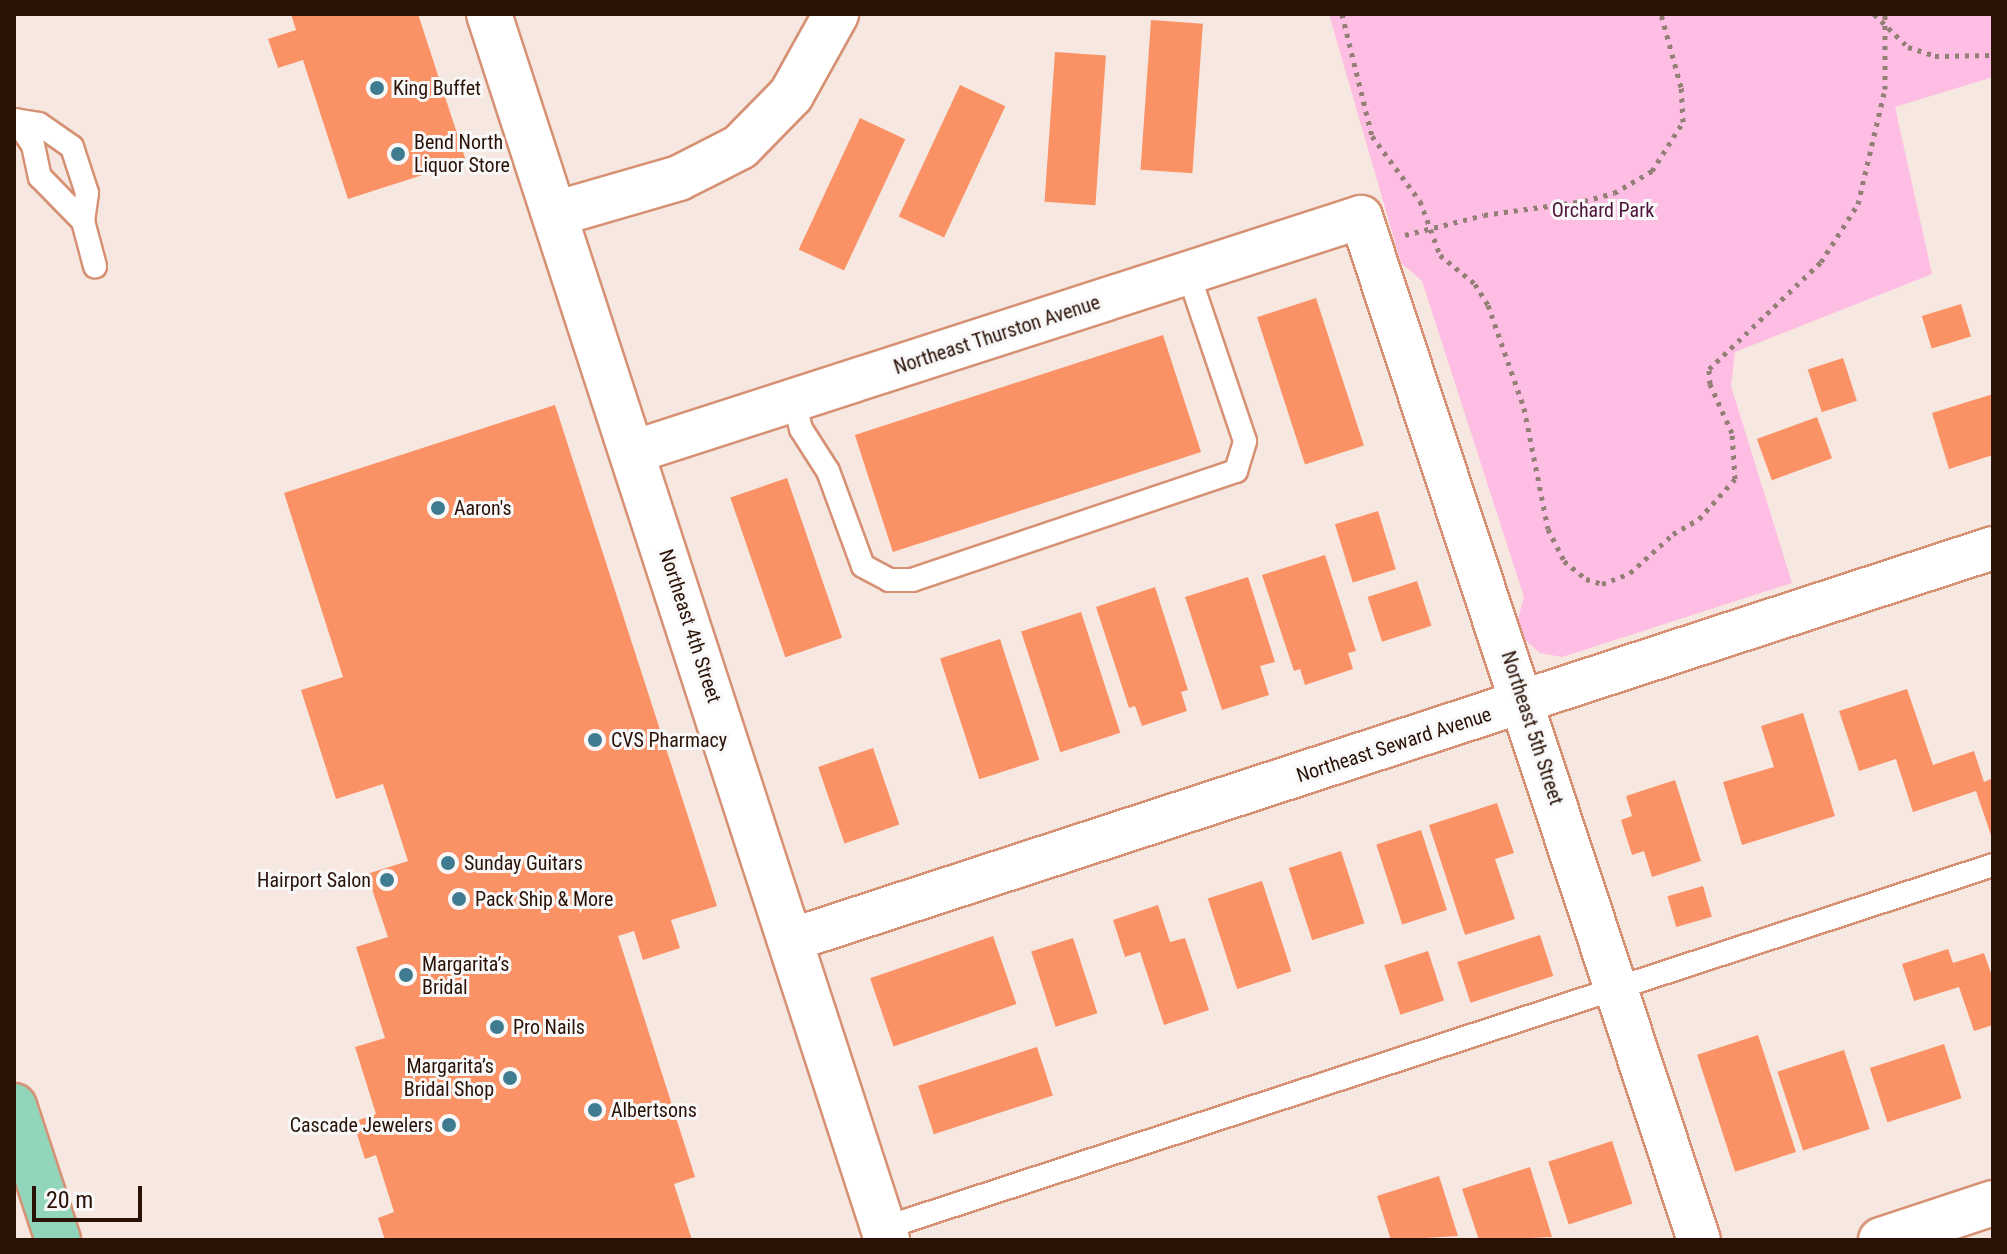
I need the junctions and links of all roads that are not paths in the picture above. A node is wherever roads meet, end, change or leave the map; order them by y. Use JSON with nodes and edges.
{"nodes":[{"id":1,"x":489,"y":14,"type":"edge"},
{"id":2,"x":836,"y":14,"type":"edge"},
{"id":3,"x":15,"y":120,"type":"edge"},
{"id":4,"x":555,"y":214,"type":"junction"},
{"id":5,"x":83,"y":221,"type":"junction"},
{"id":6,"x":1365,"y":230,"type":"joint"},
{"id":7,"x":95,"y":266,"type":"dead end"},
{"id":8,"x":1188,"y":273,"type":"junction"},
{"id":9,"x":794,"y":401,"type":"junction"},
{"id":10,"x":633,"y":452,"type":"junction"},
{"id":11,"x":1993,"y":548,"type":"edge"},
{"id":12,"x":1525,"y":703,"type":"junction"},
{"id":13,"x":1993,"y":865,"type":"edge"},
{"id":14,"x":794,"y":939,"type":"junction"},
{"id":15,"x":1618,"y":985,"type":"junction"},
{"id":16,"x":14,"y":1106,"type":"edge"},
{"id":17,"x":27,"y":1188,"type":"edge"},
{"id":18,"x":1993,"y":1203,"type":"edge"},
{"id":19,"x":886,"y":1234,"type":"edge"},
{"id":20,"x":58,"y":1240,"type":"edge"},
{"id":21,"x":1699,"y":1240,"type":"edge"},
{"id":22,"x":1881,"y":1240,"type":"edge"}],
"edges":[{"from":1,"to":4,"type":"street","name":"Northeast 4th Street"},
{"from":2,"to":4,"type":"street"},
{"from":3,"to":5,"type":"lane"},
{"from":3,"to":5,"type":"lane"},
{"from":4,"to":10,"type":"street","name":"Northeast 4th Street"},
{"from":5,"to":7,"type":"lane"},
{"from":6,"to":8,"type":"street","name":"Northeast Thurston Avenue"},
{"from":6,"to":12,"type":"street","name":"Northeast 5th Street"},
{"from":8,"to":9,"type":"street","name":"Northeast Thurston Avenue"},
{"from":8,"to":9,"type":"lane"},
{"from":9,"to":10,"type":"street","name":"Northeast Thurston Avenue"},
{"from":10,"to":14,"type":"street","name":"Northeast 4th Street"},
{"from":11,"to":12,"type":"street","name":"Northeast Seward Avenue"},
{"from":12,"to":14,"type":"street","name":"Northeast Seward Avenue"},
{"from":12,"to":15,"type":"street","name":"Northeast 5th Street"},
{"from":13,"to":15,"type":"lane"},
{"from":14,"to":19,"type":"street","name":"Northeast 4th Street"},
{"from":15,"to":19,"type":"lane"},
{"from":15,"to":21,"type":"street","name":"Northeast 5th Street"},
{"from":16,"to":17,"type":"main road"},
{"from":17,"to":20,"type":"main road"},
{"from":18,"to":22,"type":"street"}]}
